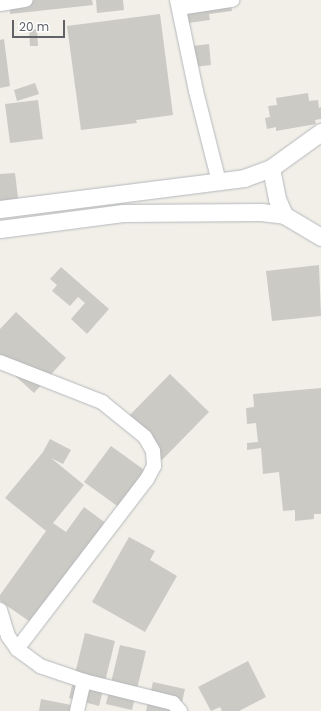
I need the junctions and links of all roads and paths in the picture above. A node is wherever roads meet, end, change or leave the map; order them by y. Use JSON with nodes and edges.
{"nodes":[{"id":1,"x":26,"y":0,"type":"edge"},
{"id":2,"x":232,"y":0,"type":"edge"},
{"id":3,"x":0,"y":4,"type":"edge"},
{"id":4,"x":178,"y":4,"type":"edge"},
{"id":5,"x":321,"y":132,"type":"edge"},
{"id":6,"x":271,"y":168,"type":"junction"},
{"id":7,"x":219,"y":182,"type":"junction"},
{"id":8,"x":70,"y":200,"type":"junction"},
{"id":9,"x":0,"y":209,"type":"edge"},
{"id":10,"x":284,"y":215,"type":"junction"},
{"id":11,"x":70,"y":219,"type":"junction"},
{"id":12,"x":0,"y":229,"type":"edge"},
{"id":13,"x":321,"y":237,"type":"edge"},
{"id":14,"x":0,"y":362,"type":"edge"},
{"id":15,"x":0,"y":610,"type":"edge"},
{"id":16,"x":17,"y":649,"type":"junction"},
{"id":17,"x":84,"y":681,"type":"junction"},
{"id":18,"x":77,"y":711,"type":"edge"},
{"id":19,"x":180,"y":711,"type":"edge"}],
"edges":[{"from":1,"to":3,"type":"street"},
{"from":2,"to":4,"type":"street"},
{"from":4,"to":7,"type":"street"},
{"from":5,"to":6,"type":"street"},
{"from":6,"to":7,"type":"street"},
{"from":6,"to":10,"type":"street"},
{"from":7,"to":8,"type":"street"},
{"from":8,"to":9,"type":"street"},
{"from":8,"to":11,"type":"street"},
{"from":10,"to":11,"type":"street"},
{"from":10,"to":13,"type":"street"},
{"from":11,"to":12,"type":"street"},
{"from":14,"to":16,"type":"street"},
{"from":15,"to":16,"type":"street"},
{"from":16,"to":17,"type":"street"},
{"from":17,"to":18,"type":"street"},
{"from":17,"to":19,"type":"street"}]}
